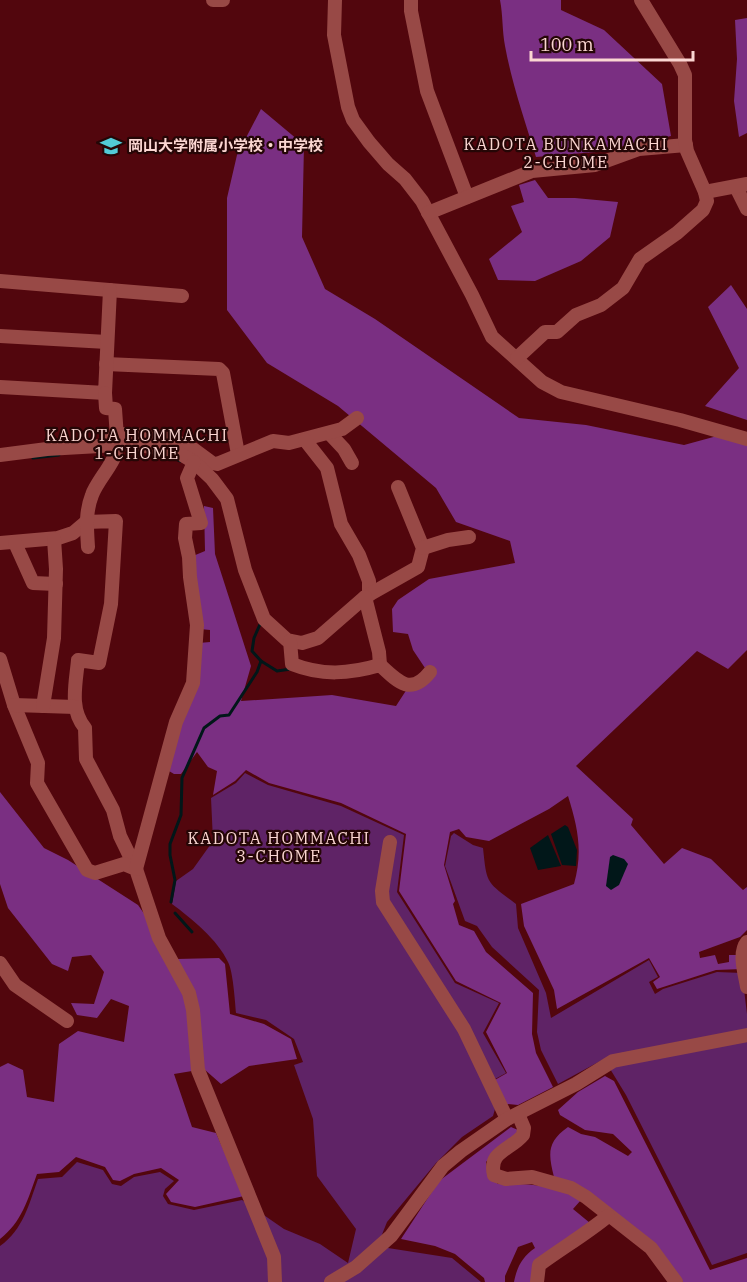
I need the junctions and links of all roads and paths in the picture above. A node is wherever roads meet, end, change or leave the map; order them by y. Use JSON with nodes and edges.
{"nodes":[{"id":1,"x":213,"y":0,"type":"edge"},
{"id":2,"x":223,"y":0,"type":"edge"},
{"id":3,"x":335,"y":0,"type":"edge"},
{"id":4,"x":411,"y":0,"type":"edge"},
{"id":5,"x":641,"y":0,"type":"edge"},
{"id":6,"x":686,"y":145,"type":"junction"},
{"id":7,"x":741,"y":186,"type":"edge"},
{"id":8,"x":705,"y":192,"type":"junction"},
{"id":9,"x":467,"y":197,"type":"junction"},
{"id":10,"x":747,"y":209,"type":"edge"},
{"id":11,"x":428,"y":213,"type":"junction"},
{"id":12,"x":0,"y":281,"type":"edge"},
{"id":13,"x":110,"y":290,"type":"junction"},
{"id":14,"x":182,"y":296,"type":"dead end"},
{"id":15,"x":0,"y":336,"type":"edge"},
{"id":16,"x":107,"y":342,"type":"junction"},
{"id":17,"x":517,"y":358,"type":"junction"},
{"id":18,"x":106,"y":363,"type":"junction"},
{"id":19,"x":0,"y":387,"type":"edge"},
{"id":20,"x":105,"y":393,"type":"junction"},
{"id":21,"x":357,"y":418,"type":"dead end"},
{"id":22,"x":328,"y":433,"type":"junction"},
{"id":23,"x":747,"y":439,"type":"edge"},
{"id":24,"x":305,"y":440,"type":"junction"},
{"id":25,"x":117,"y":445,"type":"junction"},
{"id":26,"x":238,"y":454,"type":"junction"},
{"id":27,"x":0,"y":455,"type":"edge"},
{"id":28,"x":352,"y":464,"type":"dead end"},
{"id":29,"x":192,"y":466,"type":"junction"},
{"id":30,"x":398,"y":486,"type":"dead end"},
{"id":31,"x":86,"y":522,"type":"junction"},
{"id":32,"x":469,"y":537,"type":"dead end"},
{"id":33,"x":54,"y":539,"type":"junction"},
{"id":34,"x":0,"y":543,"type":"edge"},
{"id":35,"x":15,"y":543,"type":"junction"},
{"id":36,"x":88,"y":547,"type":"dead end"},
{"id":37,"x":423,"y":548,"type":"junction"},
{"id":38,"x":56,"y":584,"type":"junction"},
{"id":39,"x":367,"y":596,"type":"junction"},
{"id":40,"x":291,"y":644,"type":"junction"},
{"id":41,"x":0,"y":659,"type":"edge"},
{"id":42,"x":380,"y":665,"type":"junction"},
{"id":43,"x":430,"y":672,"type":"dead end"},
{"id":44,"x":14,"y":705,"type":"junction"},
{"id":45,"x":43,"y":706,"type":"junction"},
{"id":46,"x":75,"y":707,"type":"junction"},
{"id":47,"x":390,"y":842,"type":"dead end"},
{"id":48,"x":136,"y":869,"type":"junction"},
{"id":49,"x":747,"y":942,"type":"edge"},
{"id":50,"x":0,"y":963,"type":"edge"},
{"id":51,"x":747,"y":987,"type":"edge"},
{"id":52,"x":67,"y":1021,"type":"dead end"},
{"id":53,"x":747,"y":1035,"type":"edge"},
{"id":54,"x":512,"y":1117,"type":"junction"},
{"id":55,"x":608,"y":1216,"type":"junction"},
{"id":56,"x":275,"y":1282,"type":"edge"},
{"id":57,"x":331,"y":1282,"type":"edge"},
{"id":58,"x":537,"y":1282,"type":"edge"},
{"id":59,"x":676,"y":1282,"type":"edge"}],
"edges":[{"from":1,"to":2,"type":"street"},
{"from":3,"to":11,"type":"street"},
{"from":4,"to":9,"type":"street"},
{"from":5,"to":6,"type":"street"},
{"from":6,"to":8,"type":"street"},
{"from":6,"to":9,"type":"street"},
{"from":7,"to":8,"type":"street"},
{"from":7,"to":10,"type":"street"},
{"from":8,"to":17,"type":"street"},
{"from":9,"to":11,"type":"street"},
{"from":11,"to":17,"type":"street"},
{"from":12,"to":13,"type":"street"},
{"from":13,"to":14,"type":"street"},
{"from":13,"to":16,"type":"street"},
{"from":15,"to":16,"type":"street"},
{"from":16,"to":18,"type":"street"},
{"from":17,"to":23,"type":"street"},
{"from":18,"to":20,"type":"street"},
{"from":18,"to":26,"type":"street"},
{"from":19,"to":20,"type":"street"},
{"from":20,"to":25,"type":"street"},
{"from":21,"to":22,"type":"street"},
{"from":22,"to":24,"type":"street"},
{"from":22,"to":28,"type":"street"},
{"from":24,"to":26,"type":"street"},
{"from":24,"to":39,"type":"street"},
{"from":25,"to":26,"type":"street"},
{"from":25,"to":27,"type":"street"},
{"from":25,"to":29,"type":"street"},
{"from":25,"to":31,"type":"street"},
{"from":29,"to":40,"type":"street"},
{"from":29,"to":48,"type":"street"},
{"from":30,"to":37,"type":"street"},
{"from":31,"to":33,"type":"street"},
{"from":31,"to":36,"type":"street"},
{"from":31,"to":46,"type":"street"},
{"from":32,"to":37,"type":"street"},
{"from":33,"to":35,"type":"street"},
{"from":33,"to":38,"type":"street"},
{"from":34,"to":35,"type":"street"},
{"from":35,"to":38,"type":"street"},
{"from":37,"to":39,"type":"street"},
{"from":38,"to":45,"type":"street"},
{"from":39,"to":40,"type":"street"},
{"from":39,"to":42,"type":"street"},
{"from":40,"to":42,"type":"street"},
{"from":41,"to":44,"type":"street"},
{"from":42,"to":43,"type":"street"},
{"from":44,"to":45,"type":"street"},
{"from":44,"to":48,"type":"street"},
{"from":45,"to":46,"type":"street"},
{"from":46,"to":48,"type":"street"},
{"from":47,"to":54,"type":"street"},
{"from":48,"to":56,"type":"street"},
{"from":49,"to":51,"type":"street"},
{"from":50,"to":52,"type":"street"},
{"from":53,"to":54,"type":"street"},
{"from":54,"to":55,"type":"street"},
{"from":54,"to":57,"type":"street"},
{"from":55,"to":58,"type":"street"},
{"from":55,"to":59,"type":"street"}]}
